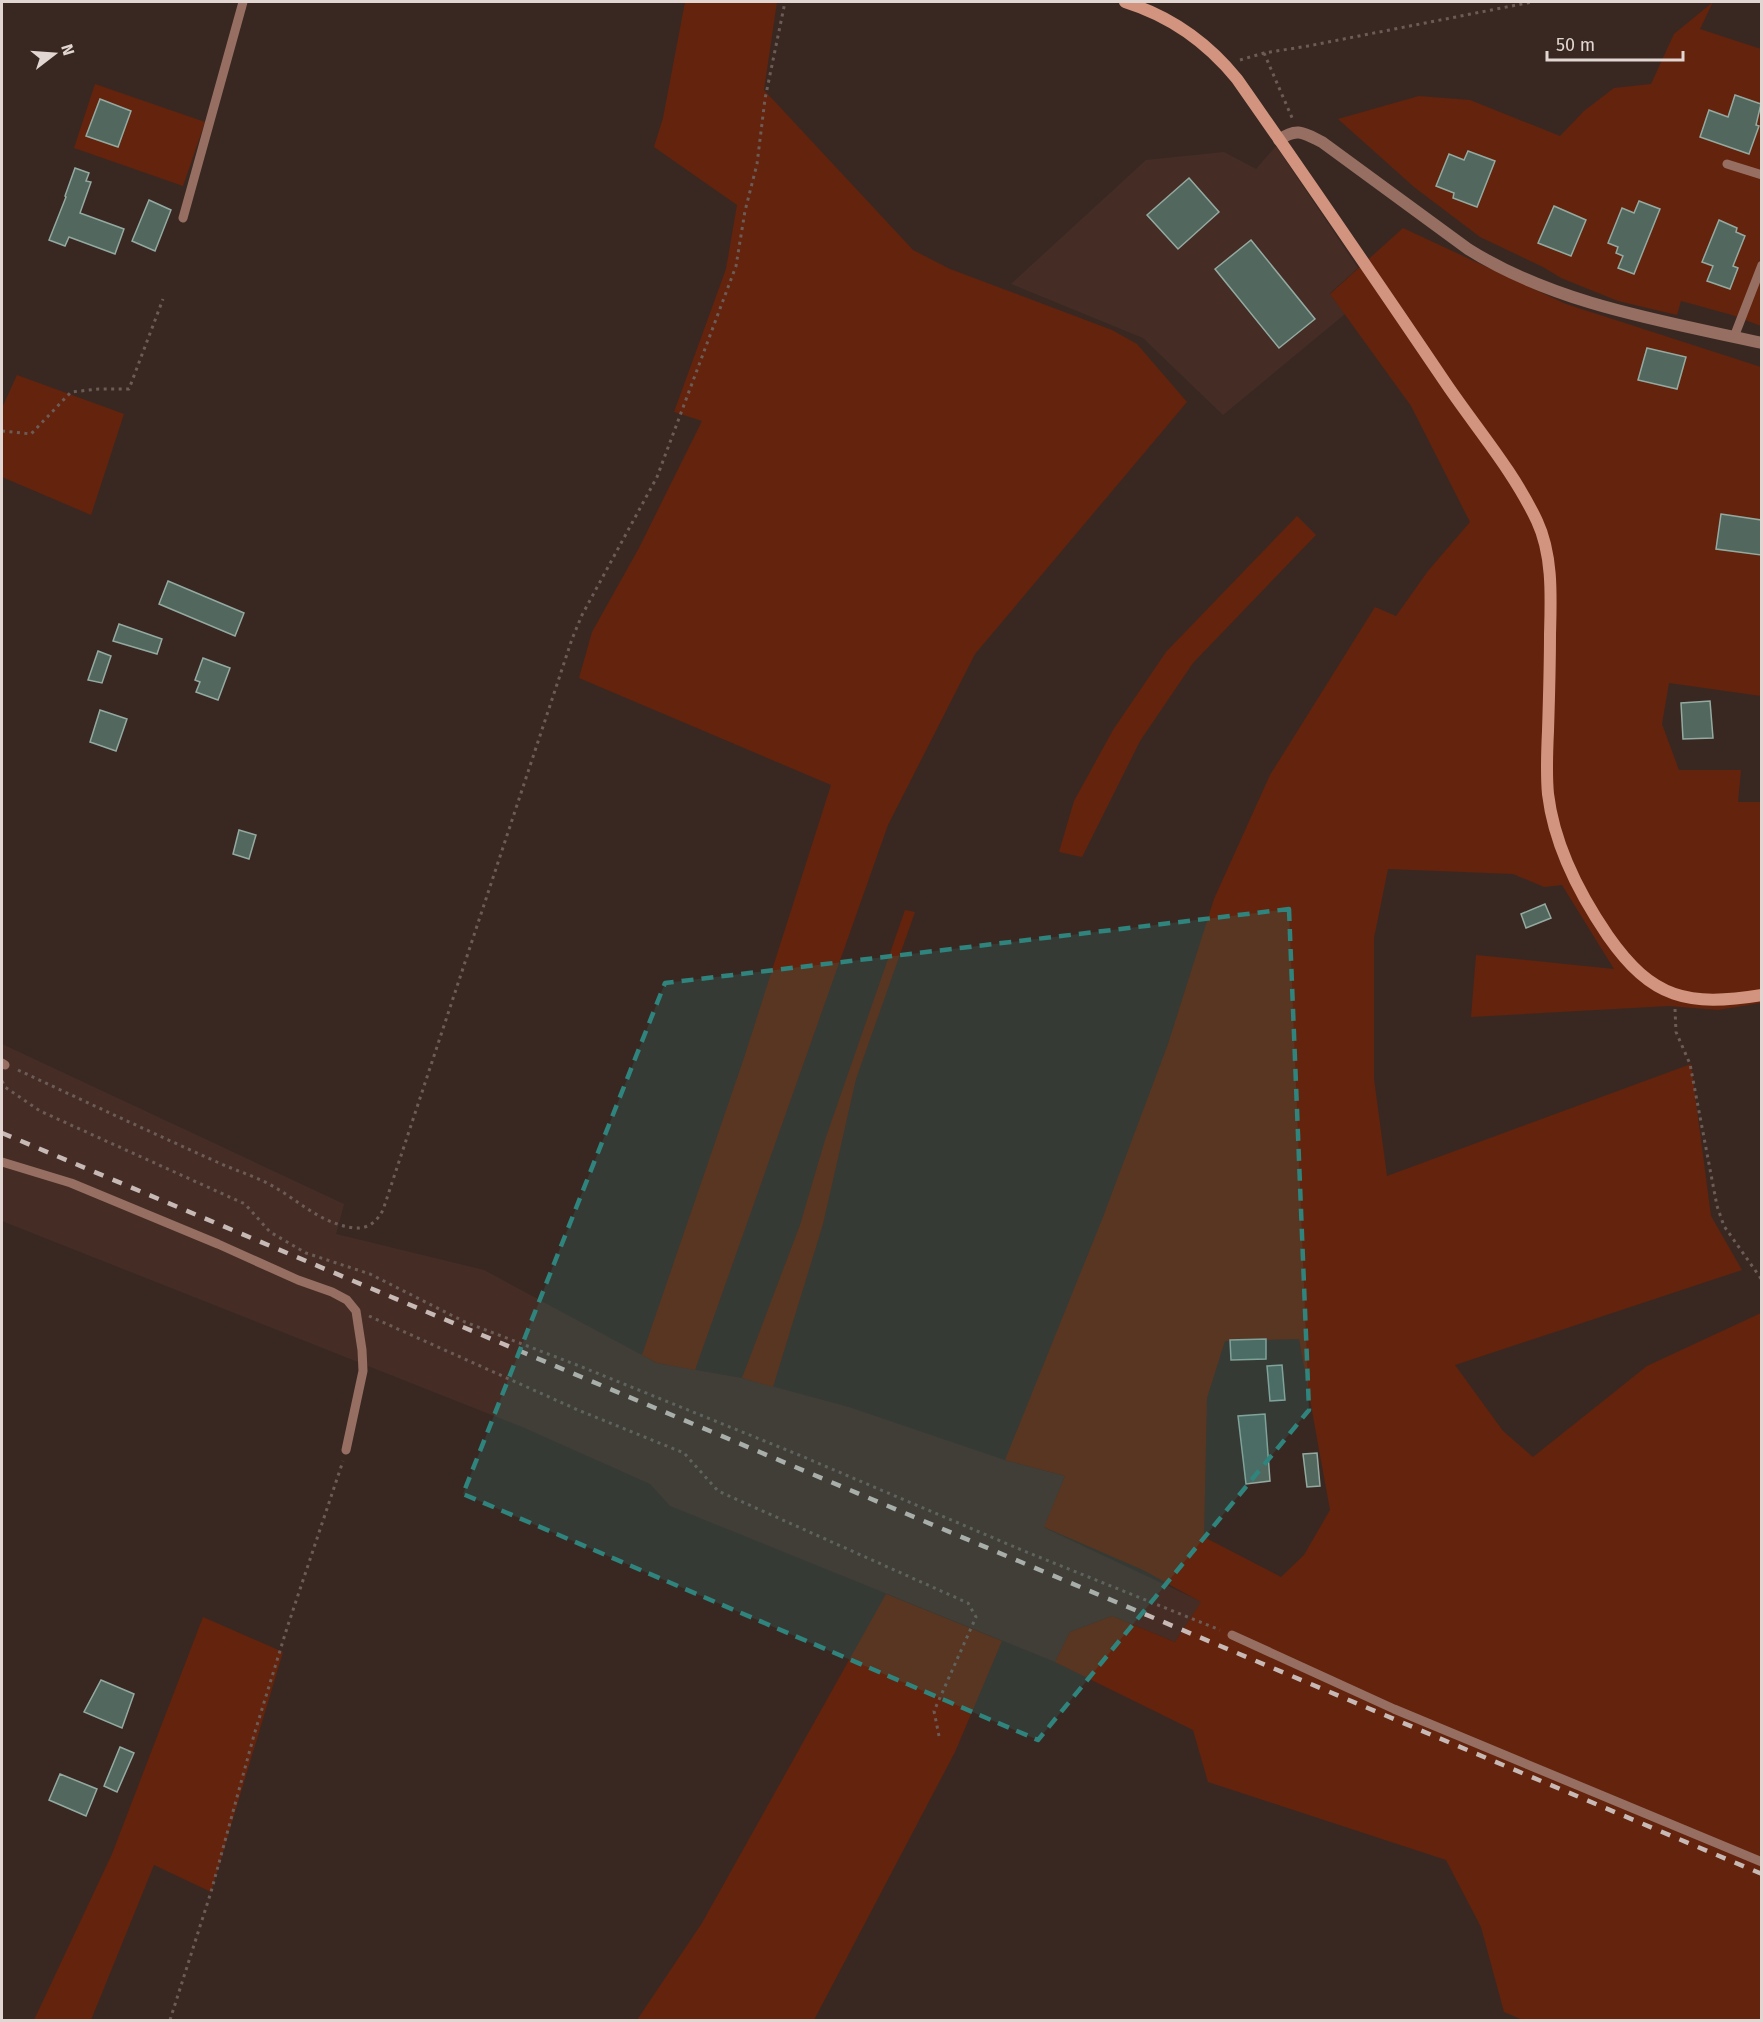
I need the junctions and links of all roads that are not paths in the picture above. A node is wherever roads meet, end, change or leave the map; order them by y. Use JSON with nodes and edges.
{"nodes":[{"id":1,"x":243,"y":2,"type":"edge"},
{"id":2,"x":1125,"y":2,"type":"edge"},
{"id":3,"x":1280,"y":140,"type":"junction"},
{"id":4,"x":1727,"y":164,"type":"dead end"},
{"id":5,"x":1761,"y":175,"type":"edge"},
{"id":6,"x":183,"y":218,"type":"dead end"},
{"id":7,"x":1761,"y":266,"type":"edge"},
{"id":8,"x":1734,"y":337,"type":"junction"},
{"id":9,"x":1761,"y":343,"type":"edge"},
{"id":10,"x":1761,"y":994,"type":"edge"},
{"id":11,"x":2,"y":1162,"type":"edge"},
{"id":12,"x":346,"y":1450,"type":"road end"},
{"id":13,"x":1232,"y":1635,"type":"road end"},
{"id":14,"x":1761,"y":1862,"type":"edge"}],
"edges":[{"from":1,"to":6,"type":"lane"},
{"from":2,"to":3,"type":"street"},
{"from":3,"to":8,"type":"street"},
{"from":3,"to":10,"type":"street"},
{"from":4,"to":5,"type":"lane"},
{"from":7,"to":8,"type":"lane"},
{"from":8,"to":9,"type":"street"},
{"from":11,"to":12,"type":"lane"},
{"from":13,"to":14,"type":"lane"}]}
